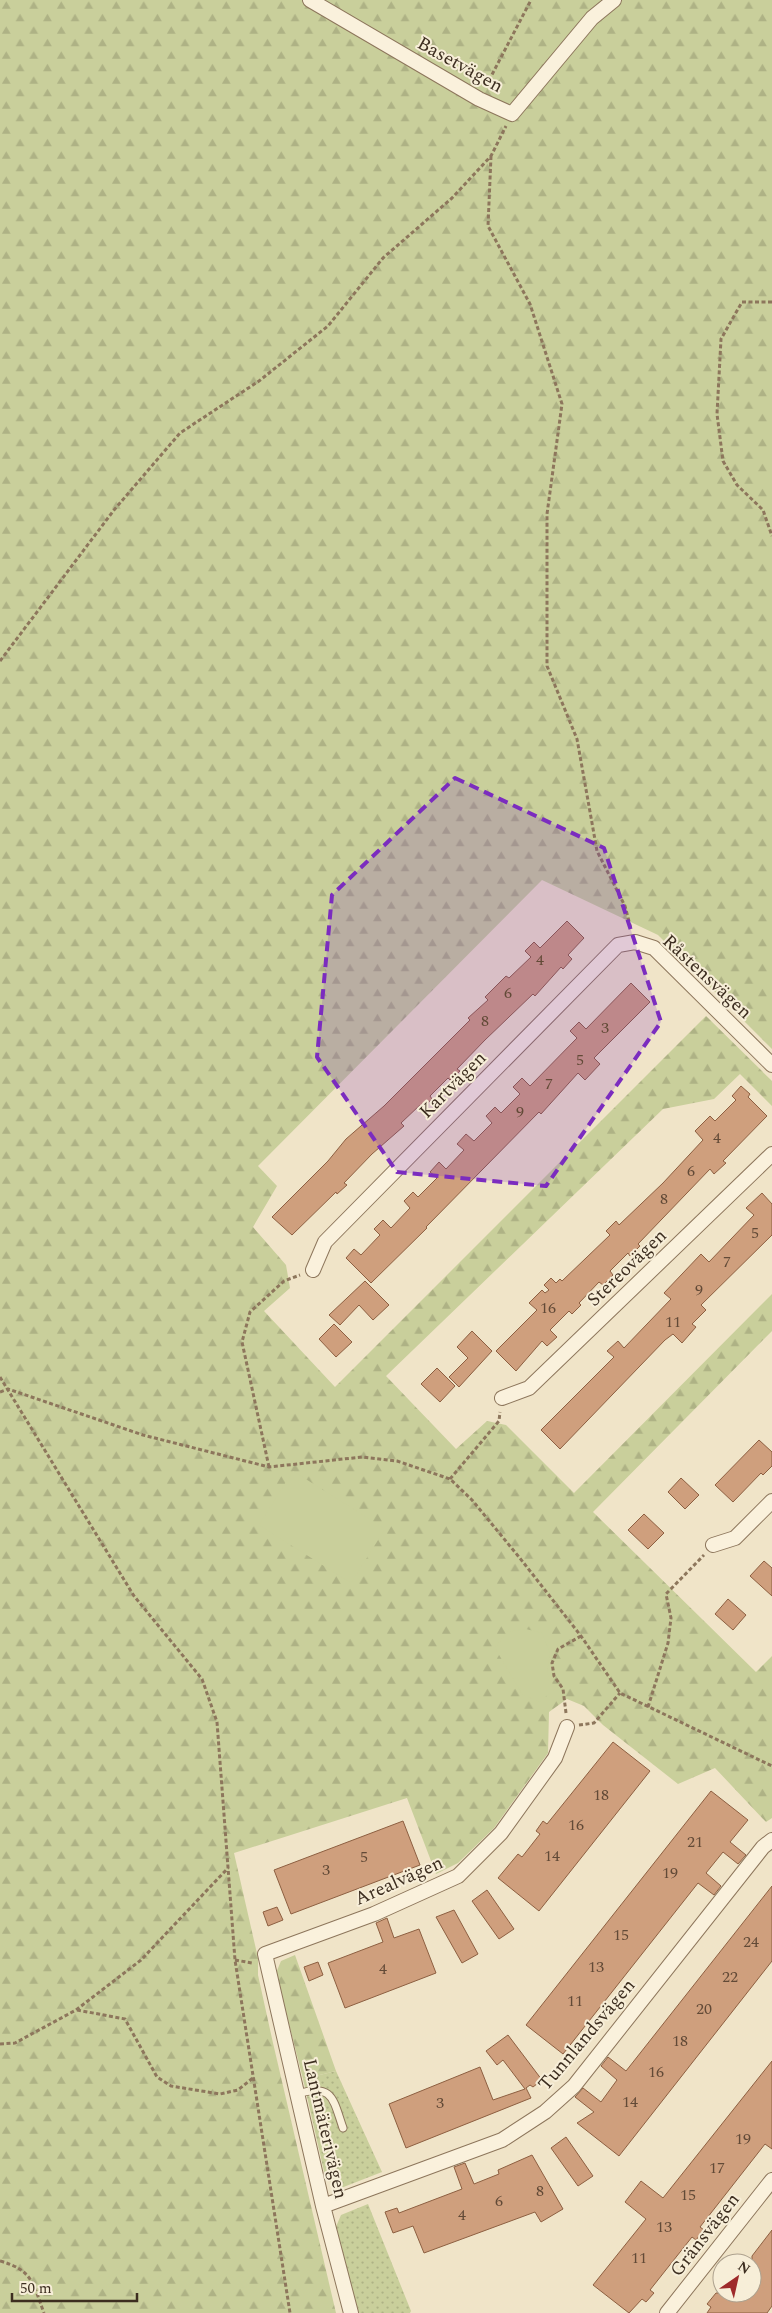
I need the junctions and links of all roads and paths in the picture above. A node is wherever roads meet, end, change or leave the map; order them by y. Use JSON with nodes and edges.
{"nodes":[{"id":1,"x":310,"y":0,"type":"edge"},
{"id":2,"x":531,"y":0,"type":"edge"},
{"id":3,"x":614,"y":0,"type":"edge"},
{"id":4,"x":478,"y":99,"type":"junction"},
{"id":5,"x":512,"y":114,"type":"junction"},
{"id":6,"x":492,"y":156,"type":"junction"},
{"id":7,"x":772,"y":302,"type":"edge"},
{"id":8,"x":772,"y":536,"type":"edge"},
{"id":9,"x":0,"y":662,"type":"edge"},
{"id":10,"x":635,"y":942,"type":"junction"},
{"id":11,"x":772,"y":1065,"type":"edge"},
{"id":12,"x":772,"y":1154,"type":"edge"},
{"id":13,"x":313,"y":1270,"type":"joint"},
{"id":14,"x":0,"y":1377,"type":"edge"},
{"id":15,"x":8,"y":1389,"type":"junction"},
{"id":16,"x":0,"y":1392,"type":"edge"},
{"id":17,"x":502,"y":1398,"type":"joint"},
{"id":18,"x":269,"y":1467,"type":"junction"},
{"id":19,"x":450,"y":1479,"type":"junction"},
{"id":20,"x":772,"y":1501,"type":"edge"},
{"id":21,"x":713,"y":1545,"type":"joint"},
{"id":22,"x":581,"y":1636,"type":"junction"},
{"id":23,"x":620,"y":1693,"type":"junction"},
{"id":24,"x":648,"y":1707,"type":"junction"},
{"id":25,"x":567,"y":1727,"type":"junction"},
{"id":26,"x":772,"y":1766,"type":"edge"},
{"id":27,"x":772,"y":1840,"type":"edge"},
{"id":28,"x":228,"y":1868,"type":"junction"},
{"id":29,"x":265,"y":1954,"type":"joint"},
{"id":30,"x":76,"y":2010,"type":"junction"},
{"id":31,"x":0,"y":2044,"type":"edge"},
{"id":32,"x":254,"y":2077,"type":"junction"},
{"id":33,"x":297,"y":2094,"type":"junction"},
{"id":34,"x":343,"y":2128,"type":"dead end"},
{"id":35,"x":772,"y":2180,"type":"edge"},
{"id":36,"x":324,"y":2206,"type":"junction"},
{"id":37,"x":0,"y":2261,"type":"edge"},
{"id":38,"x":44,"y":2313,"type":"edge"},
{"id":39,"x":290,"y":2313,"type":"edge"},
{"id":40,"x":351,"y":2313,"type":"edge"},
{"id":41,"x":667,"y":2313,"type":"edge"}],
"edges":[{"from":1,"to":4,"type":"street","name":"Basetvägen"},
{"from":2,"to":4,"type":"path"},
{"from":3,"to":5,"type":"street","name":"Basetvägen"},
{"from":4,"to":5,"type":"street","name":"Basetvägen"},
{"from":5,"to":6,"type":"path"},
{"from":6,"to":9,"type":"path"},
{"from":6,"to":10,"type":"path"},
{"from":7,"to":8,"type":"path"},
{"from":10,"to":11,"type":"street","name":"Råstensvägen"},
{"from":10,"to":13,"type":"street","name":"Kartvägen"},
{"from":12,"to":17,"type":"street","name":"Stereovägen"},
{"from":13,"to":18,"type":"path"},
{"from":14,"to":15,"type":"path"},
{"from":15,"to":16,"type":"path"},
{"from":15,"to":18,"type":"path"},
{"from":15,"to":28,"type":"path"},
{"from":17,"to":19,"type":"path"},
{"from":18,"to":19,"type":"path"},
{"from":19,"to":22,"type":"path"},
{"from":20,"to":21,"type":"street"},
{"from":21,"to":24,"type":"path"},
{"from":22,"to":23,"type":"path"},
{"from":22,"to":25,"type":"path"},
{"from":23,"to":24,"type":"path"},
{"from":23,"to":25,"type":"path"},
{"from":24,"to":26,"type":"path"},
{"from":25,"to":29,"type":"street","name":"Arealvägen"},
{"from":27,"to":36,"type":"street","name":"Tunnlandsvägen"},
{"from":28,"to":30,"type":"path"},
{"from":28,"to":32,"type":"path"},
{"from":29,"to":33,"type":"street","name":"Lantmäterivägen"},
{"from":30,"to":31,"type":"path"},
{"from":30,"to":32,"type":"path"},
{"from":32,"to":39,"type":"path"},
{"from":33,"to":34,"type":"lane"},
{"from":33,"to":36,"type":"street","name":"Lantmäterivägen"},
{"from":35,"to":41,"type":"street","name":"Gränsvägen"},
{"from":36,"to":40,"type":"street","name":"Lantmäterivägen"},
{"from":37,"to":38,"type":"path"}]}
